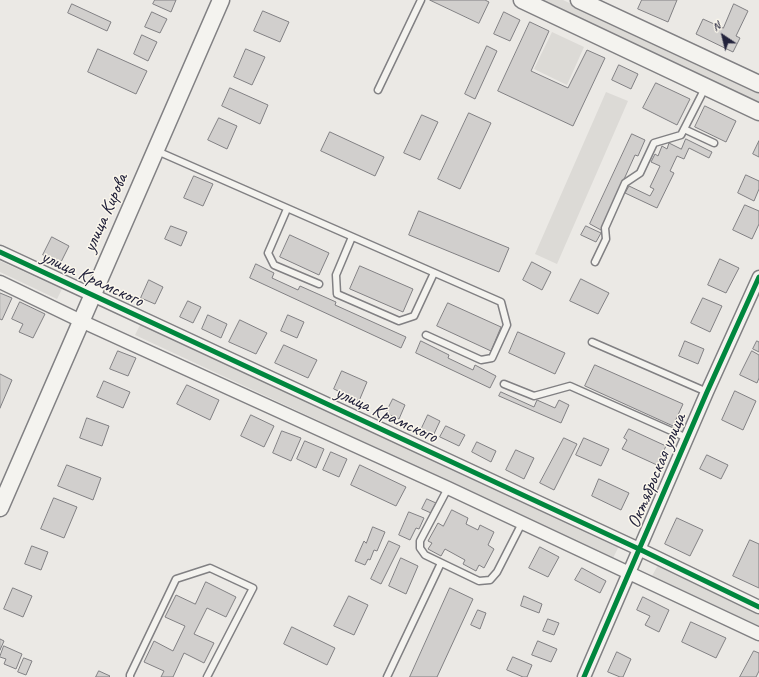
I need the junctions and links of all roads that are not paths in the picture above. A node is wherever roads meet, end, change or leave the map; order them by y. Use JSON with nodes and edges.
{"nodes":[{"id":1,"x":221,"y":0,"type":"edge"},
{"id":2,"x":421,"y":0,"type":"edge"},
{"id":3,"x":522,"y":0,"type":"edge"},
{"id":4,"x":579,"y":0,"type":"edge"},
{"id":5,"x":759,"y":84,"type":"edge"},
{"id":6,"x":705,"y":86,"type":"junction"},
{"id":7,"x":378,"y":90,"type":"dead end"},
{"id":8,"x":759,"y":112,"type":"edge"},
{"id":9,"x":684,"y":129,"type":"junction"},
{"id":10,"x":714,"y":143,"type":"dead end"},
{"id":11,"x":155,"y":151,"type":"junction"},
{"id":12,"x":287,"y":209,"type":"junction"},
{"id":13,"x":352,"y":237,"type":"junction"},
{"id":14,"x":0,"y":252,"type":"edge"},
{"id":15,"x":596,"y":262,"type":"dead end"},
{"id":16,"x":434,"y":273,"type":"junction"},
{"id":17,"x":759,"y":277,"type":"edge"},
{"id":18,"x":0,"y":282,"type":"edge"},
{"id":19,"x":318,"y":284,"type":"dead end"},
{"id":20,"x":92,"y":295,"type":"junction"},
{"id":21,"x":81,"y":321,"type":"junction"},
{"id":22,"x":426,"y":335,"type":"dead end"},
{"id":23,"x":592,"y":342,"type":"dead end"},
{"id":24,"x":504,"y":384,"type":"dead end"},
{"id":25,"x":707,"y":392,"type":"junction"},
{"id":26,"x":687,"y":438,"type":"junction"},
{"id":27,"x":448,"y":488,"type":"junction"},
{"id":28,"x":0,"y":508,"type":"edge"},
{"id":29,"x":522,"y":523,"type":"junction"},
{"id":30,"x":639,"y":549,"type":"junction"},
{"id":31,"x":441,"y":563,"type":"junction"},
{"id":32,"x":629,"y":572,"type":"junction"},
{"id":33,"x":759,"y":607,"type":"edge"},
{"id":34,"x":759,"y":634,"type":"edge"},
{"id":35,"x":130,"y":677,"type":"edge"},
{"id":36,"x":207,"y":677,"type":"edge"},
{"id":37,"x":387,"y":677,"type":"edge"},
{"id":38,"x":584,"y":677,"type":"edge"}],
"edges":[{"from":1,"to":11,"type":"main road","name":"улица Кирова"},
{"from":2,"to":7,"type":"lane"},
{"from":3,"to":6,"type":"main road"},
{"from":4,"to":5,"type":"main road"},
{"from":6,"to":8,"type":"main road"},
{"from":6,"to":9,"type":"lane"},
{"from":9,"to":10,"type":"lane"},
{"from":9,"to":15,"type":"lane"},
{"from":11,"to":12,"type":"lane"},
{"from":11,"to":20,"type":"main road","name":"улица Кирова"},
{"from":12,"to":13,"type":"lane"},
{"from":12,"to":19,"type":"lane"},
{"from":13,"to":16,"type":"lane"},
{"from":13,"to":16,"type":"lane"},
{"from":14,"to":20,"type":"street","name":"улица Крамского"},
{"from":16,"to":22,"type":"lane"},
{"from":17,"to":25,"type":"street","name":"Октябрьская улица"},
{"from":18,"to":21,"type":"street"},
{"from":20,"to":21,"type":"main road","name":"улица Кирова"},
{"from":20,"to":30,"type":"street","name":"улица Крамского"},
{"from":21,"to":27,"type":"street"},
{"from":21,"to":28,"type":"main road","name":"улица Кирова"},
{"from":23,"to":25,"type":"lane"},
{"from":24,"to":26,"type":"lane"},
{"from":25,"to":26,"type":"street","name":"Октябрьская улица"},
{"from":26,"to":30,"type":"street","name":"Октябрьская улица"},
{"from":27,"to":29,"type":"street"},
{"from":27,"to":31,"type":"lane"},
{"from":29,"to":31,"type":"lane"},
{"from":29,"to":32,"type":"street"},
{"from":30,"to":32,"type":"street","name":"Октябрьская улица"},
{"from":30,"to":33,"type":"street","name":"улица Крамского"},
{"from":31,"to":37,"type":"lane"},
{"from":32,"to":34,"type":"street"},
{"from":32,"to":38,"type":"street","name":"Октябрьская улица"},
{"from":35,"to":36,"type":"lane"}]}
